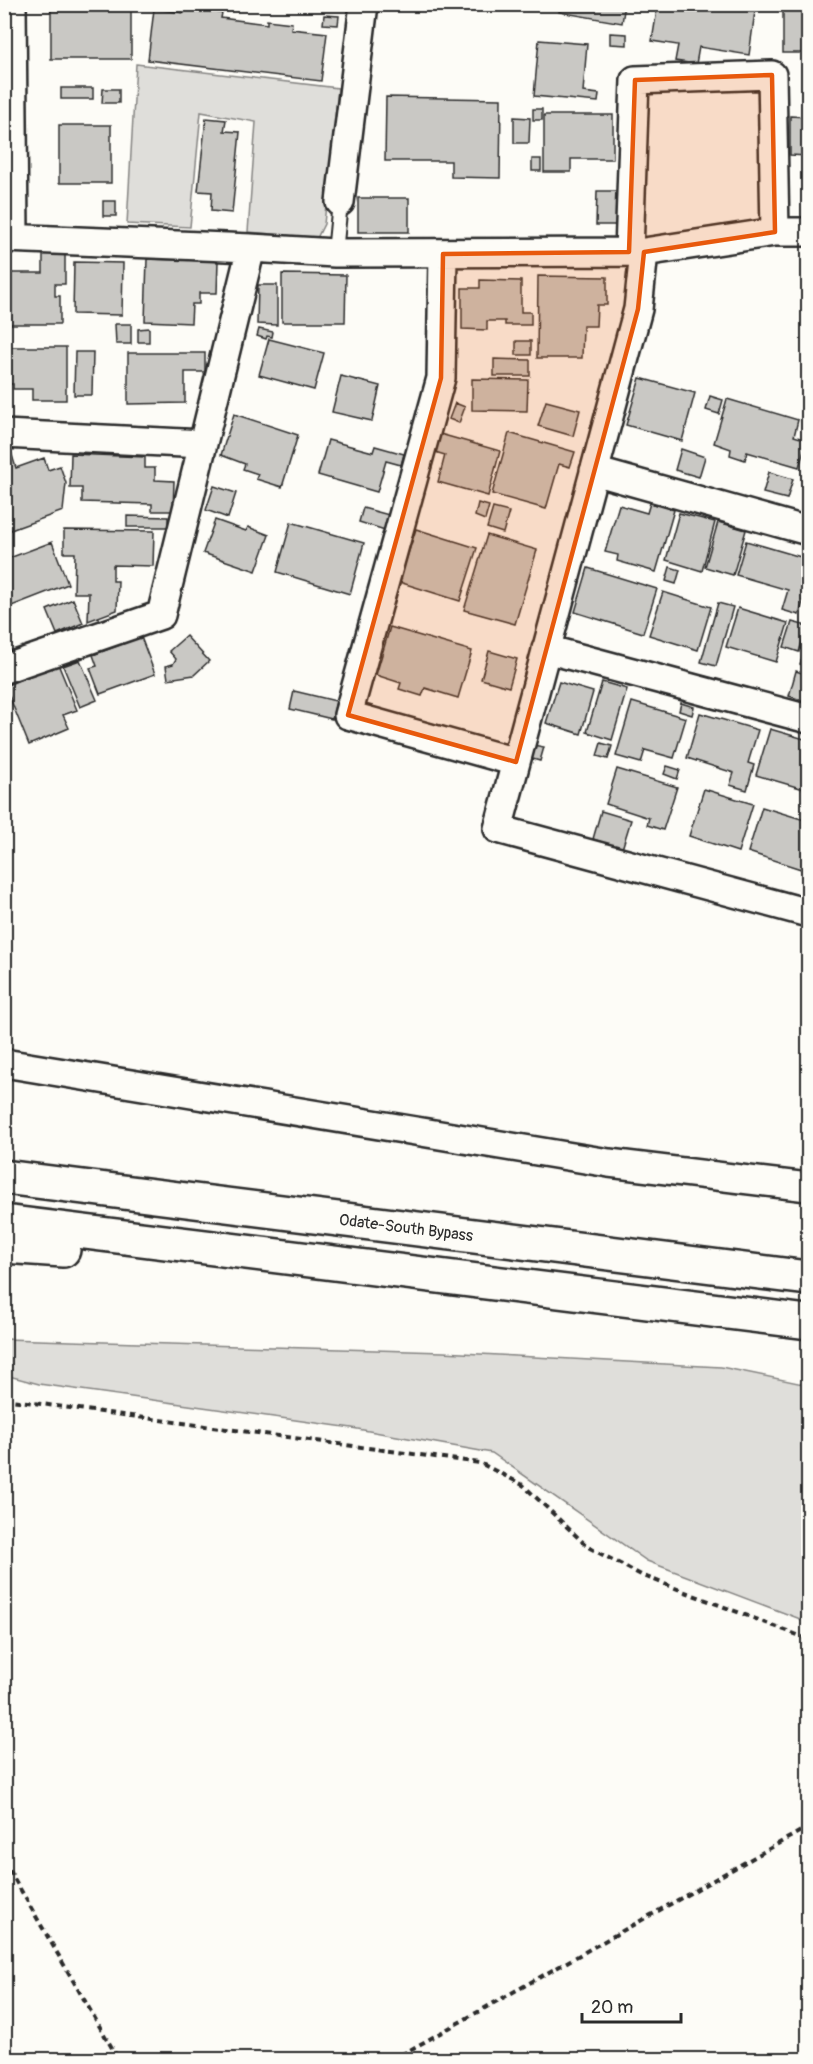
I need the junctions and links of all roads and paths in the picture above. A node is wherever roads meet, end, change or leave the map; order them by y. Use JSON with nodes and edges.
{"nodes":[{"id":1,"x":12,"y":4,"type":"edge"},
{"id":2,"x":364,"y":4,"type":"edge"},
{"id":3,"x":340,"y":202,"type":"joint"},
{"id":4,"x":775,"y":232,"type":"junction"},
{"id":5,"x":808,"y":232,"type":"edge"},
{"id":6,"x":9,"y":237,"type":"edge"},
{"id":7,"x":251,"y":248,"type":"junction"},
{"id":8,"x":637,"y":252,"type":"junction"},
{"id":9,"x":334,"y":253,"type":"junction"},
{"id":10,"x":443,"y":254,"type":"junction"},
{"id":11,"x":4,"y":434,"type":"edge"},
{"id":12,"x":203,"y":444,"type":"junction"},
{"id":13,"x":594,"y":471,"type":"junction"},
{"id":14,"x":808,"y":531,"type":"edge"},
{"id":15,"x":546,"y":649,"type":"junction"},
{"id":16,"x":4,"y":669,"type":"edge"},
{"id":17,"x":808,"y":719,"type":"edge"},
{"id":18,"x":516,"y":762,"type":"junction"},
{"id":19,"x":808,"y":913,"type":"edge"},
{"id":20,"x":4,"y":1063,"type":"edge"},
{"id":21,"x":4,"y":1162,"type":"edge"},
{"id":22,"x":4,"y":1177,"type":"edge"},
{"id":23,"x":808,"y":1186,"type":"edge"},
{"id":24,"x":4,"y":1222,"type":"edge"},
{"id":25,"x":410,"y":1228,"type":"junction"},
{"id":26,"x":4,"y":1246,"type":"edge"},
{"id":27,"x":403,"y":1271,"type":"junction"},
{"id":28,"x":808,"y":1278,"type":"edge"},
{"id":29,"x":808,"y":1322,"type":"edge"},
{"id":30,"x":6,"y":1401,"type":"edge"},
{"id":31,"x":808,"y":1639,"type":"edge"},
{"id":32,"x":808,"y":1827,"type":"edge"},
{"id":33,"x":4,"y":1861,"type":"edge"},
{"id":34,"x":119,"y":2060,"type":"edge"},
{"id":35,"x":392,"y":2060,"type":"edge"}],
"edges":[{"from":1,"to":6,"type":"street"},
{"from":2,"to":3,"type":"street"},
{"from":3,"to":9,"type":"lane"},
{"from":4,"to":5,"type":"street"},
{"from":4,"to":8,"type":"street"},
{"from":4,"to":8,"type":"street"},
{"from":6,"to":7,"type":"street"},
{"from":7,"to":9,"type":"street"},
{"from":7,"to":12,"type":"street"},
{"from":8,"to":10,"type":"street"},
{"from":8,"to":13,"type":"street"},
{"from":9,"to":10,"type":"street"},
{"from":10,"to":18,"type":"street"},
{"from":11,"to":12,"type":"street"},
{"from":12,"to":16,"type":"street"},
{"from":13,"to":14,"type":"street"},
{"from":13,"to":15,"type":"street"},
{"from":15,"to":17,"type":"street"},
{"from":15,"to":18,"type":"street"},
{"from":18,"to":19,"type":"street"},
{"from":20,"to":23,"type":"street"},
{"from":21,"to":25,"type":"highway"},
{"from":22,"to":25,"type":"highway","name":"Odate-South Bypass"},
{"from":24,"to":27,"type":"highway"},
{"from":25,"to":28,"type":"highway","name":"Odate-South Bypass"},
{"from":26,"to":27,"type":"highway"},
{"from":27,"to":29,"type":"highway"},
{"from":30,"to":31,"type":"path"},
{"from":32,"to":35,"type":"path"},
{"from":33,"to":34,"type":"path"}]}
